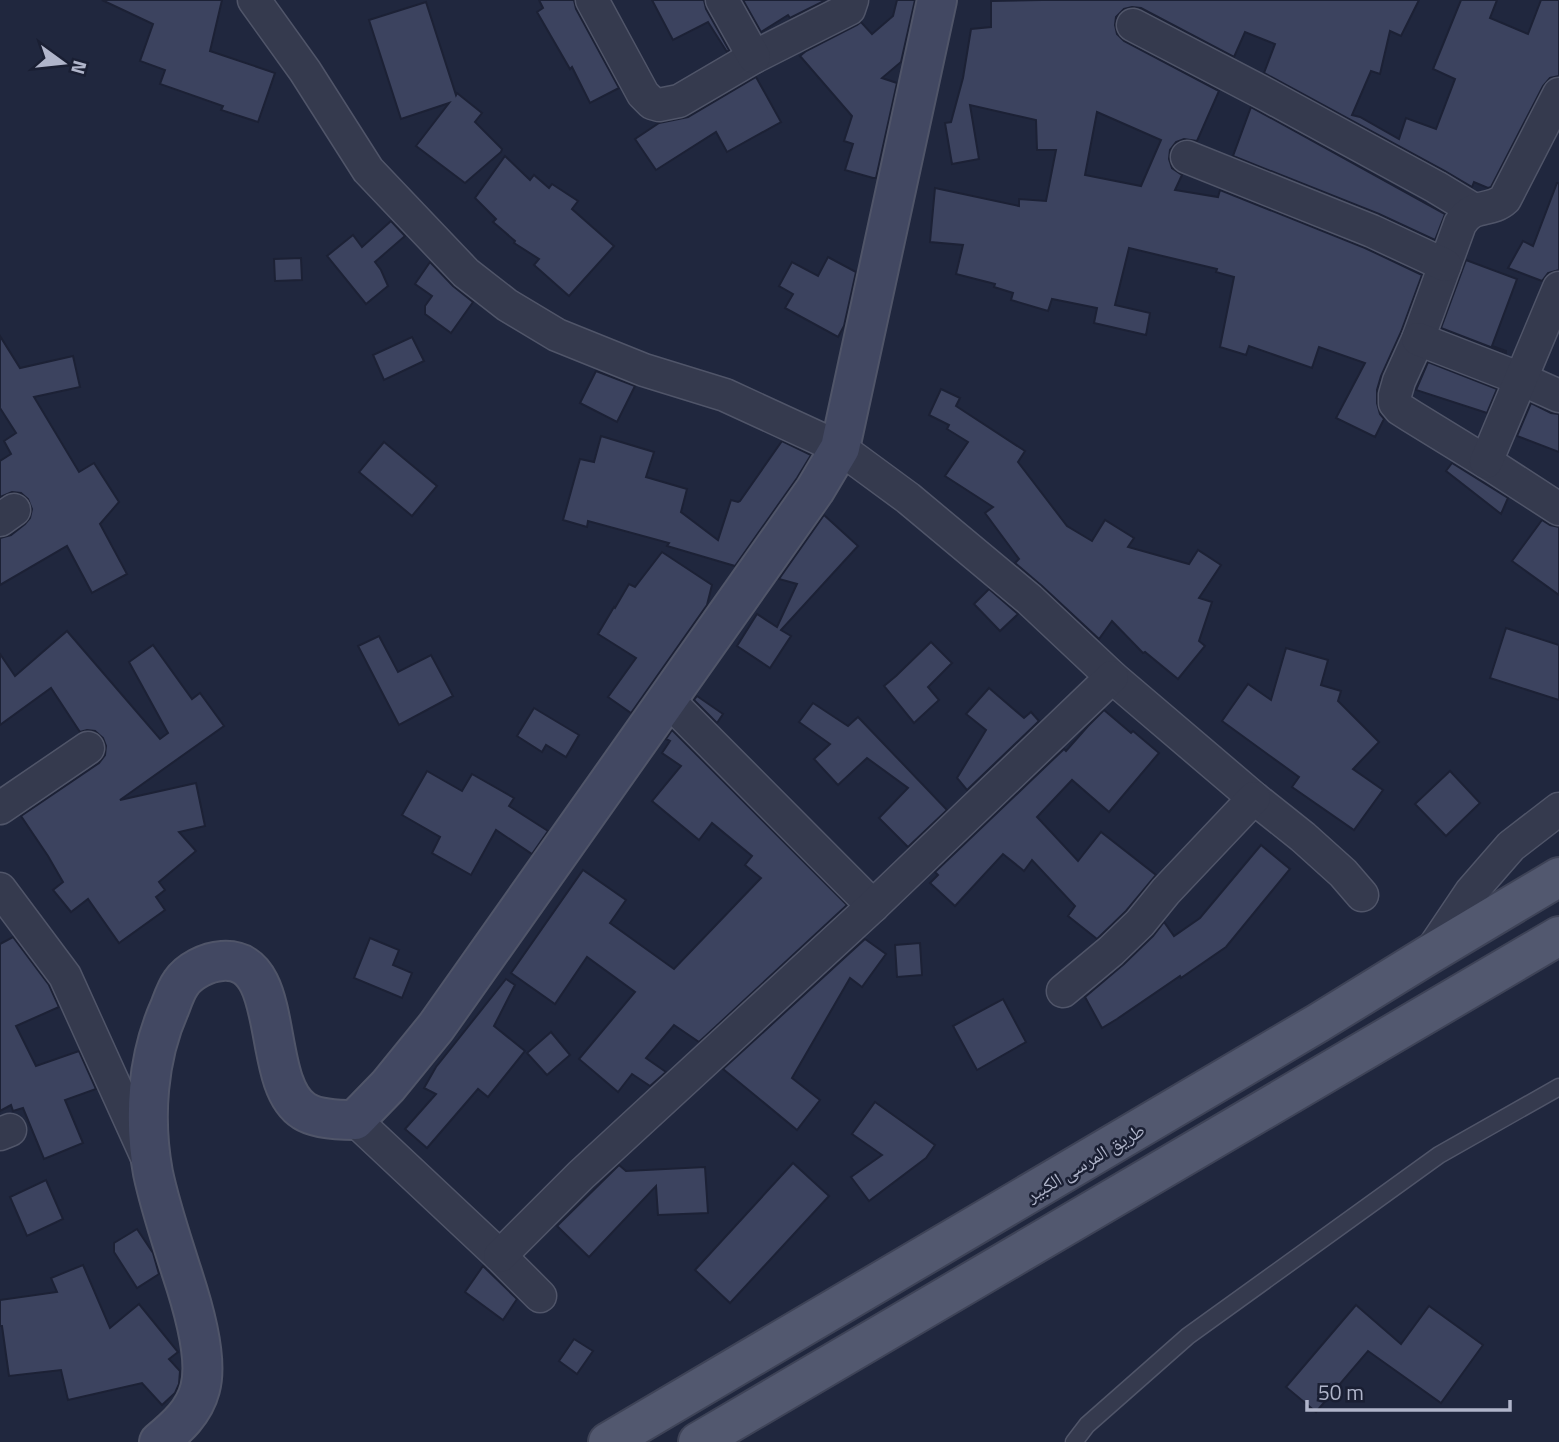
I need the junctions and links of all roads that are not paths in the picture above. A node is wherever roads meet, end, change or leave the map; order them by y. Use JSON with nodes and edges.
{"nodes":[{"id":1,"x":254,"y":0,"type":"edge"},
{"id":2,"x":592,"y":0,"type":"edge"},
{"id":3,"x":722,"y":0,"type":"edge"},
{"id":4,"x":937,"y":0,"type":"edge"},
{"id":5,"x":848,"y":3,"type":"edge"},
{"id":6,"x":1133,"y":25,"type":"dead end"},
{"id":7,"x":754,"y":57,"type":"junction"},
{"id":8,"x":1559,"y":94,"type":"edge"},
{"id":9,"x":1187,"y":157,"type":"dead end"},
{"id":10,"x":1474,"y":210,"type":"junction"},
{"id":11,"x":1445,"y":265,"type":"junction"},
{"id":12,"x":1559,"y":288,"type":"edge"},
{"id":13,"x":1418,"y":339,"type":"junction"},
{"id":14,"x":1521,"y":379,"type":"junction"},
{"id":15,"x":1559,"y":396,"type":"edge"},
{"id":16,"x":840,"y":448,"type":"junction"},
{"id":17,"x":1486,"y":462,"type":"junction"},
{"id":18,"x":1559,"y":509,"type":"edge"},
{"id":19,"x":1112,"y":677,"type":"junction"},
{"id":20,"x":667,"y":699,"type":"junction"},
{"id":21,"x":88,"y":748,"type":"dead end"},
{"id":22,"x":1254,"y":797,"type":"junction"},
{"id":23,"x":0,"y":808,"type":"edge"},
{"id":24,"x":1559,"y":809,"type":"edge"},
{"id":25,"x":1559,"y":877,"type":"edge"},
{"id":26,"x":0,"y":889,"type":"edge"},
{"id":27,"x":1362,"y":895,"type":"dead end"},
{"id":28,"x":873,"y":906,"type":"junction"},
{"id":29,"x":1559,"y":936,"type":"edge"},
{"id":30,"x":1430,"y":954,"type":"junction"},
{"id":31,"x":1063,"y":991,"type":"dead end"},
{"id":32,"x":1559,"y":1087,"type":"edge"},
{"id":33,"x":355,"y":1120,"type":"junction"},
{"id":34,"x":153,"y":1172,"type":"junction"},
{"id":35,"x":500,"y":1256,"type":"junction"},
{"id":36,"x":540,"y":1296,"type":"dead end"},
{"id":37,"x":159,"y":1442,"type":"edge"},
{"id":38,"x":608,"y":1442,"type":"edge"},
{"id":39,"x":698,"y":1442,"type":"edge"},
{"id":40,"x":1074,"y":1442,"type":"edge"}],
"edges":[{"from":1,"to":16,"type":"street"},
{"from":2,"to":7,"type":"street"},
{"from":3,"to":7,"type":"street"},
{"from":4,"to":16,"type":"main road"},
{"from":5,"to":7,"type":"street"},
{"from":6,"to":10,"type":"street"},
{"from":8,"to":10,"type":"street"},
{"from":9,"to":11,"type":"street"},
{"from":10,"to":11,"type":"street"},
{"from":11,"to":13,"type":"street"},
{"from":12,"to":14,"type":"street"},
{"from":13,"to":14,"type":"street"},
{"from":13,"to":17,"type":"street"},
{"from":14,"to":15,"type":"street"},
{"from":14,"to":17,"type":"street"},
{"from":16,"to":19,"type":"street"},
{"from":16,"to":20,"type":"main road"},
{"from":17,"to":18,"type":"street"},
{"from":19,"to":22,"type":"street"},
{"from":19,"to":28,"type":"street"},
{"from":20,"to":28,"type":"street"},
{"from":20,"to":33,"type":"main road"},
{"from":21,"to":23,"type":"street"},
{"from":22,"to":27,"type":"street"},
{"from":22,"to":31,"type":"street"},
{"from":24,"to":30,"type":"street"},
{"from":25,"to":30,"type":"main road","name":"طريق المرسى الكبير"},
{"from":26,"to":34,"type":"street"},
{"from":28,"to":35,"type":"street"},
{"from":29,"to":39,"type":"main road"},
{"from":30,"to":38,"type":"main road","name":"طريق المرسى الكبير"},
{"from":32,"to":40,"type":"lane"},
{"from":33,"to":34,"type":"main road"},
{"from":33,"to":35,"type":"street"},
{"from":34,"to":37,"type":"main road"},
{"from":35,"to":36,"type":"street"}]}
